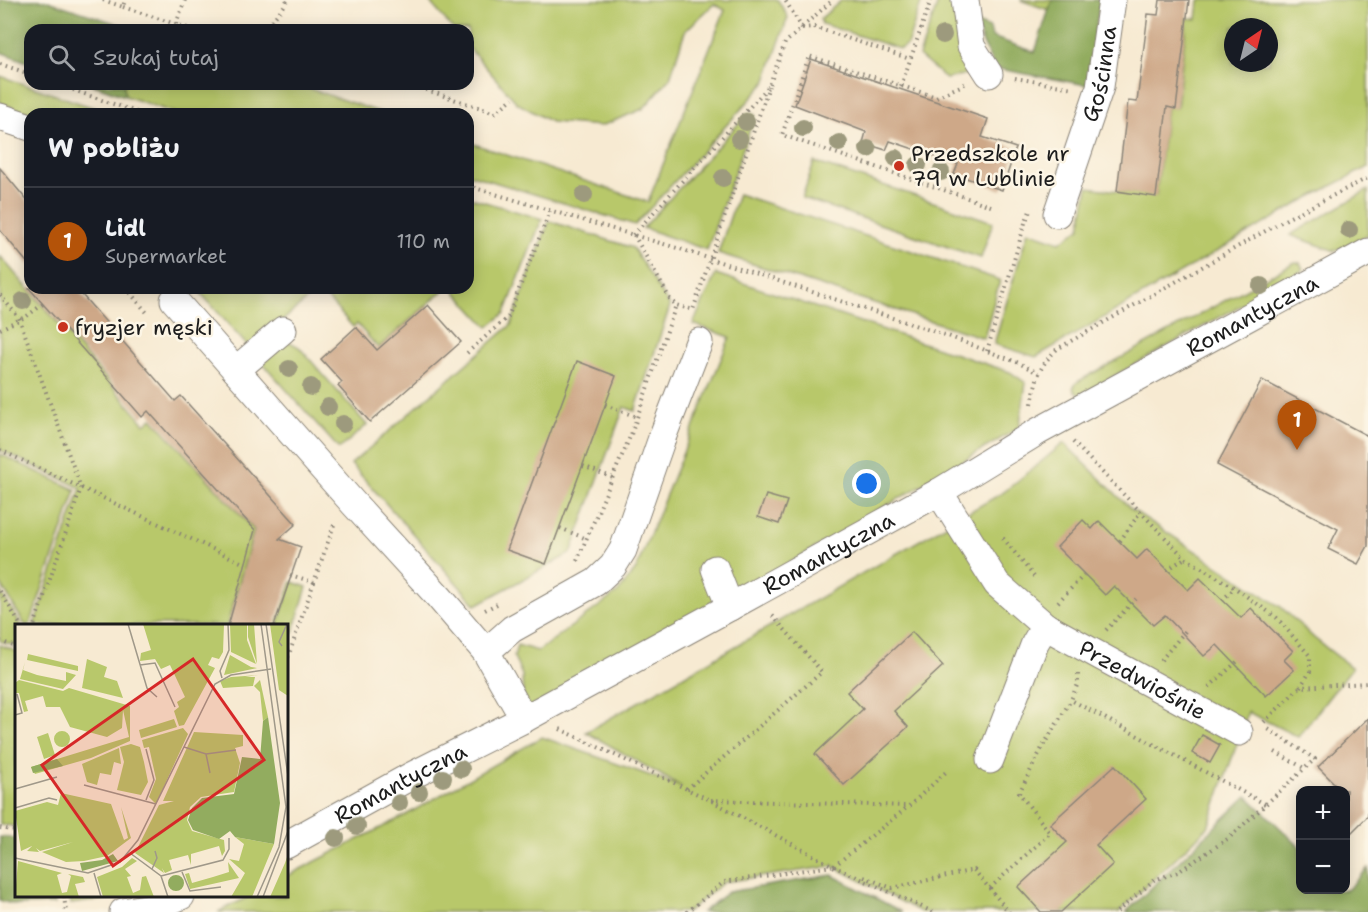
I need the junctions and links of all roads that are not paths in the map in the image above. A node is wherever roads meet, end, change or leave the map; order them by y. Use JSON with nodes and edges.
{"nodes":[{"id":1,"x":965,"y":0,"type":"edge"},
{"id":2,"x":1112,"y":0,"type":"edge"},
{"id":3,"x":989,"y":74,"type":"dead end"},
{"id":4,"x":0,"y":117,"type":"edge"},
{"id":5,"x":24,"y":125,"type":"edge"},
{"id":6,"x":1057,"y":214,"type":"dead end"},
{"id":7,"x":1368,"y":252,"type":"edge"},
{"id":8,"x":174,"y":300,"type":"dead end"},
{"id":9,"x":284,"y":330,"type":"dead end"},
{"id":10,"x":699,"y":342,"type":"dead end"},
{"id":11,"x":236,"y":370,"type":"junction"},
{"id":12,"x":939,"y":492,"type":"junction"},
{"id":13,"x":715,"y":569,"type":"dead end"},
{"id":14,"x":729,"y":608,"type":"junction"},
{"id":15,"x":1055,"y":618,"type":"junction"},
{"id":16,"x":486,"y":652,"type":"junction"},
{"id":17,"x":524,"y":719,"type":"junction"},
{"id":18,"x":1239,"y":732,"type":"dead end"},
{"id":19,"x":990,"y":760,"type":"dead end"},
{"id":20,"x":288,"y":845,"type":"edge"},
{"id":21,"x":179,"y":897,"type":"edge"},
{"id":22,"x":158,"y":909,"type":"edge"},
{"id":23,"x":123,"y":912,"type":"edge"}],
"edges":[{"from":1,"to":3,"type":"street"},
{"from":2,"to":6,"type":"street","name":"Gościnna"},
{"from":4,"to":5,"type":"street"},
{"from":7,"to":12,"type":"street","name":"Romantyczna"},
{"from":8,"to":11,"type":"street"},
{"from":9,"to":11,"type":"street"},
{"from":10,"to":16,"type":"street"},
{"from":11,"to":16,"type":"street"},
{"from":12,"to":14,"type":"street","name":"Romantyczna"},
{"from":12,"to":15,"type":"street","name":"Przedwiośnie"},
{"from":13,"to":14,"type":"street"},
{"from":14,"to":17,"type":"street","name":"Romantyczna"},
{"from":15,"to":18,"type":"street","name":"Przedwiośnie"},
{"from":15,"to":19,"type":"street"},
{"from":16,"to":17,"type":"street"},
{"from":17,"to":20,"type":"street","name":"Romantyczna"},
{"from":21,"to":22,"type":"street"},
{"from":22,"to":23,"type":"street"}]}
